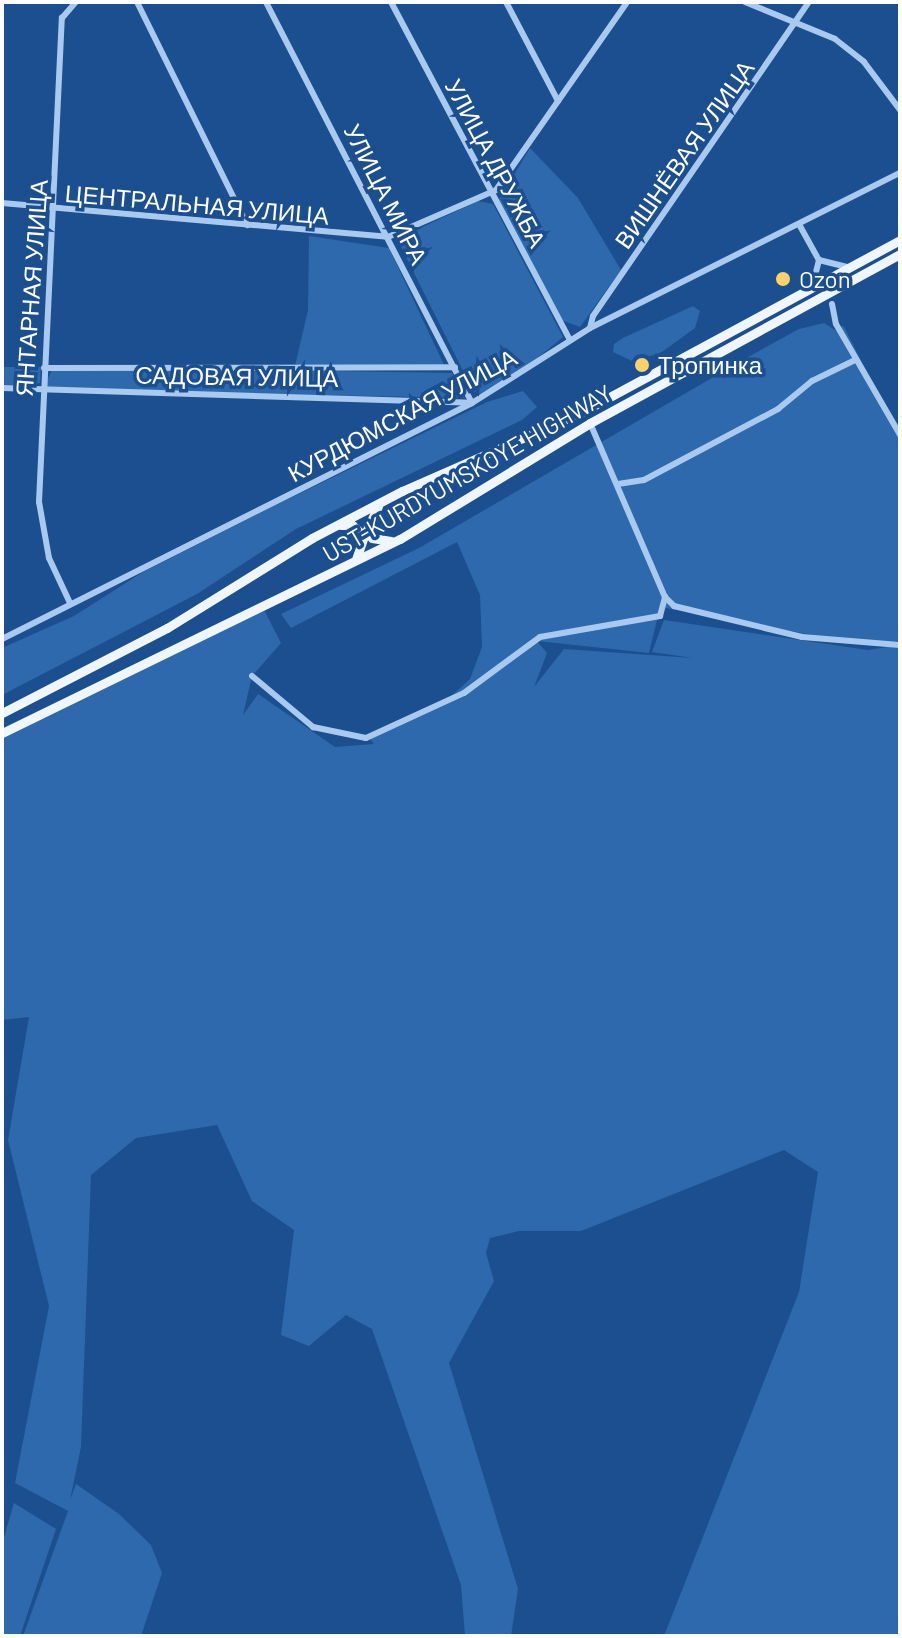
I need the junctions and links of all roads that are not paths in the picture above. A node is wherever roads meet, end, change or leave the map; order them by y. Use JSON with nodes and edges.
{"nodes":[{"id":1,"x":76,"y":2,"type":"edge"},
{"id":2,"x":137,"y":2,"type":"edge"},
{"id":3,"x":266,"y":2,"type":"edge"},
{"id":4,"x":391,"y":2,"type":"edge"},
{"id":5,"x":506,"y":2,"type":"edge"},
{"id":6,"x":627,"y":2,"type":"edge"},
{"id":7,"x":745,"y":2,"type":"edge"},
{"id":8,"x":809,"y":2,"type":"edge"},
{"id":9,"x":799,"y":23,"type":"junction"},
{"id":10,"x":558,"y":101,"type":"junction"},
{"id":11,"x":900,"y":110,"type":"edge"},
{"id":12,"x":900,"y":173,"type":"edge"},
{"id":13,"x":491,"y":195,"type":"junction"},
{"id":14,"x":2,"y":203,"type":"edge"},
{"id":15,"x":55,"y":209,"type":"junction"},
{"id":16,"x":247,"y":225,"type":"junction"},
{"id":17,"x":800,"y":226,"type":"junction"},
{"id":18,"x":388,"y":237,"type":"junction"},
{"id":19,"x":900,"y":240,"type":"edge"},
{"id":20,"x":900,"y":254,"type":"edge"},
{"id":21,"x":819,"y":260,"type":"junction"},
{"id":22,"x":851,"y":267,"type":"junction"},
{"id":23,"x":812,"y":289,"type":"junction"},
{"id":24,"x":832,"y":304,"type":"dead end"},
{"id":25,"x":590,"y":328,"type":"junction"},
{"id":26,"x":570,"y":340,"type":"junction"},
{"id":27,"x":855,"y":360,"type":"junction"},
{"id":28,"x":455,"y":367,"type":"junction"},
{"id":29,"x":44,"y":368,"type":"junction"},
{"id":30,"x":2,"y":388,"type":"edge"},
{"id":31,"x":42,"y":389,"type":"junction"},
{"id":32,"x":472,"y":403,"type":"junction"},
{"id":33,"x":590,"y":423,"type":"junction"},
{"id":34,"x":900,"y":435,"type":"edge"},
{"id":35,"x":618,"y":484,"type":"junction"},
{"id":36,"x":380,"y":503,"type":"junction"},
{"id":37,"x":337,"y":526,"type":"junction"},
{"id":38,"x":400,"y":539,"type":"junction"},
{"id":39,"x":351,"y":564,"type":"junction"},
{"id":40,"x":665,"y":597,"type":"junction"},
{"id":41,"x":70,"y":603,"type":"junction"},
{"id":42,"x":2,"y":639,"type":"edge"},
{"id":43,"x":900,"y":645,"type":"edge"},
{"id":44,"x":252,"y":676,"type":"dead end"},
{"id":45,"x":2,"y":713,"type":"edge"},
{"id":46,"x":2,"y":733,"type":"edge"}],
"edges":[{"from":1,"to":15,"type":"street","name":"ЯНТАРНАЯ УЛИЦА"},
{"from":2,"to":16,"type":"street"},
{"from":3,"to":18,"type":"street","name":"УЛИЦА МИРА"},
{"from":4,"to":13,"type":"street","name":"УЛИЦА ДРУЖБА"},
{"from":5,"to":10,"type":"street"},
{"from":6,"to":10,"type":"street"},
{"from":7,"to":9,"type":"street"},
{"from":8,"to":9,"type":"street","name":"ВИШНЁВАЯ УЛИЦА"},
{"from":9,"to":11,"type":"street"},
{"from":9,"to":25,"type":"street","name":"ВИШНЁВАЯ УЛИЦА"},
{"from":10,"to":13,"type":"street"},
{"from":12,"to":17,"type":"street","name":"КУРДЮМСКАЯ УЛИЦА"},
{"from":13,"to":18,"type":"street"},
{"from":13,"to":26,"type":"street","name":"УЛИЦА ДРУЖБА"},
{"from":14,"to":15,"type":"street","name":"ЦЕНТРАЛЬНАЯ УЛИЦА"},
{"from":15,"to":16,"type":"street","name":"ЦЕНТРАЛЬНАЯ УЛИЦА"},
{"from":15,"to":29,"type":"street","name":"ЯНТАРНАЯ УЛИЦА"},
{"from":16,"to":18,"type":"street","name":"ЦЕНТРАЛЬНАЯ УЛИЦА"},
{"from":17,"to":21,"type":"street"},
{"from":17,"to":25,"type":"street","name":"КУРДЮМСКАЯ УЛИЦА"},
{"from":18,"to":28,"type":"street","name":"УЛИЦА МИРА"},
{"from":19,"to":22,"type":"main road","name":"UST-KURDYUMSKOYE HIGHWAY"},
{"from":20,"to":33,"type":"main road","name":"UST-KURDYUMSKOYE HIGHWAY"},
{"from":21,"to":22,"type":"street"},
{"from":21,"to":23,"type":"street"},
{"from":22,"to":23,"type":"main road","name":"UST-KURDYUMSKOYE HIGHWAY"},
{"from":23,"to":36,"type":"main road","name":"UST-KURDYUMSKOYE HIGHWAY"},
{"from":24,"to":27,"type":"street"},
{"from":25,"to":26,"type":"street","name":"КУРДЮМСКАЯ УЛИЦА"},
{"from":26,"to":32,"type":"street","name":"КУРДЮМСКАЯ УЛИЦА"},
{"from":27,"to":34,"type":"street"},
{"from":27,"to":35,"type":"street"},
{"from":28,"to":29,"type":"street","name":"САДОВАЯ УЛИЦА"},
{"from":28,"to":32,"type":"street","name":"УЛИЦА МИРА"},
{"from":29,"to":31,"type":"street","name":"ЯНТАРНАЯ УЛИЦА"},
{"from":30,"to":31,"type":"street","name":"САДОВАЯ УЛИЦА"},
{"from":31,"to":32,"type":"street","name":"САДОВАЯ УЛИЦА"},
{"from":31,"to":41,"type":"street","name":"ЯНТАРНАЯ УЛИЦА"},
{"from":32,"to":41,"type":"street","name":"КУРДЮМСКАЯ УЛИЦА"},
{"from":33,"to":35,"type":"street"},
{"from":33,"to":38,"type":"main road","name":"UST-KURDYUMSKOYE HIGHWAY"},
{"from":35,"to":40,"type":"street"},
{"from":36,"to":37,"type":"main road","name":"UST-KURDYUMSKOYE HIGHWAY"},
{"from":36,"to":38,"type":"main road"},
{"from":37,"to":39,"type":"main road"},
{"from":37,"to":45,"type":"main road","name":"UST-KURDYUMSKOYE HIGHWAY"},
{"from":38,"to":39,"type":"main road","name":"UST-KURDYUMSKOYE HIGHWAY"},
{"from":39,"to":46,"type":"main road","name":"UST-KURDYUMSKOYE HIGHWAY"},
{"from":40,"to":43,"type":"street"},
{"from":40,"to":44,"type":"street"},
{"from":41,"to":42,"type":"street","name":"КУРДЮМСКАЯ УЛИЦА"}]}
